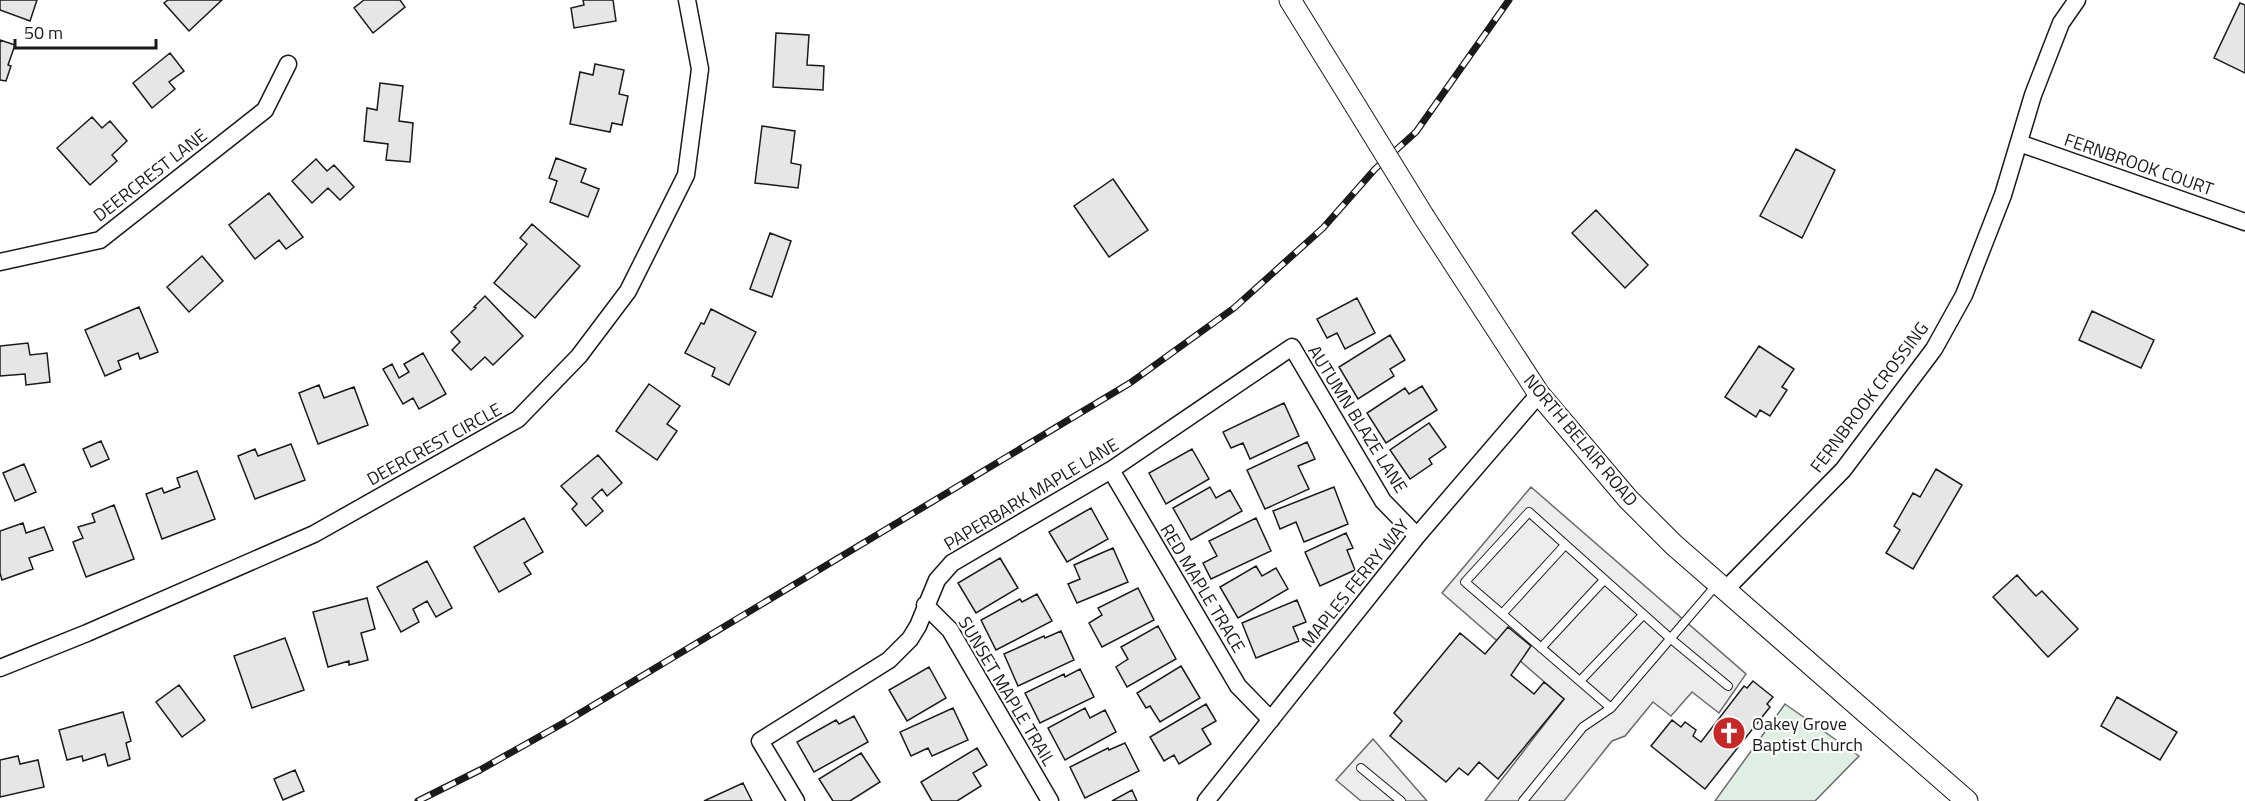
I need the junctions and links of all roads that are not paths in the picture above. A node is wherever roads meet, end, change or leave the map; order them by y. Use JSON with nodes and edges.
{"nodes":[{"id":1,"x":687,"y":0,"type":"edge"},
{"id":2,"x":1290,"y":0,"type":"edge"},
{"id":3,"x":2077,"y":0,"type":"edge"},
{"id":4,"x":288,"y":63,"type":"dead end"},
{"id":5,"x":2019,"y":143,"type":"junction"},
{"id":6,"x":2245,"y":222,"type":"edge"},
{"id":7,"x":0,"y":262,"type":"edge"},
{"id":8,"x":1292,"y":347,"type":"joint"},
{"id":9,"x":1539,"y":394,"type":"junction"},
{"id":10,"x":1111,"y":470,"type":"junction"},
{"id":11,"x":1417,"y":536,"type":"junction"},
{"id":12,"x":1565,"y":545,"type":"junction"},
{"id":13,"x":1604,"y":579,"type":"junction"},
{"id":14,"x":1722,"y":586,"type":"junction"},
{"id":15,"x":926,"y":605,"type":"junction"},
{"id":16,"x":1502,"y":614,"type":"junction"},
{"id":17,"x":1643,"y":615,"type":"junction"},
{"id":18,"x":1671,"y":639,"type":"junction"},
{"id":19,"x":1541,"y":648,"type":"junction"},
{"id":20,"x":0,"y":668,"type":"edge"},
{"id":21,"x":1580,"y":681,"type":"junction"},
{"id":22,"x":1728,"y":686,"type":"dead end"},
{"id":23,"x":1611,"y":708,"type":"junction"},
{"id":24,"x":1271,"y":720,"type":"junction"},
{"id":25,"x":1361,"y":768,"type":"dead end"},
{"id":26,"x":796,"y":801,"type":"edge"},
{"id":27,"x":1050,"y":801,"type":"edge"},
{"id":28,"x":1206,"y":801,"type":"edge"},
{"id":29,"x":1401,"y":801,"type":"edge"},
{"id":30,"x":1523,"y":801,"type":"edge"},
{"id":31,"x":1967,"y":801,"type":"edge"}],
"edges":[{"from":1,"to":20,"type":"street","name":"DEERCREST CIRCLE"},
{"from":2,"to":9,"type":"street","name":"NORTH BELAIR ROAD","bridge":true},
{"from":3,"to":5,"type":"street","name":"FERNBROOK CROSSING"},
{"from":4,"to":7,"type":"street","name":"DEERCREST LANE"},
{"from":5,"to":6,"type":"street","name":"FERNBROOK COURT"},
{"from":5,"to":14,"type":"street","name":"FERNBROOK CROSSING"},
{"from":8,"to":10,"type":"street","name":"PAPERBARK MAPLE LANE"},
{"from":8,"to":11,"type":"street","name":"AUTUMN BLAZE LANE"},
{"from":9,"to":11,"type":"street","name":"MAPLES FERRY WAY"},
{"from":9,"to":14,"type":"street","name":"NORTH BELAIR ROAD"},
{"from":10,"to":15,"type":"street","name":"PAPERBARK MAPLE LANE"},
{"from":10,"to":24,"type":"street","name":"RED MAPLE TRACE"},
{"from":11,"to":24,"type":"street","name":"MAPLES FERRY WAY"},
{"from":12,"to":13,"type":"lane"},
{"from":12,"to":16,"type":"lane"},
{"from":12,"to":16,"type":"lane"},
{"from":13,"to":17,"type":"lane"},
{"from":13,"to":19,"type":"lane"},
{"from":14,"to":18,"type":"lane"},
{"from":14,"to":31,"type":"street","name":"NORTH BELAIR ROAD"},
{"from":15,"to":26,"type":"street","name":"PAPERBARK MAPLE LANE"},
{"from":15,"to":27,"type":"street","name":"SUNSET MAPLE TRAIL"},
{"from":16,"to":19,"type":"lane"},
{"from":17,"to":18,"type":"lane"},
{"from":17,"to":21,"type":"lane"},
{"from":18,"to":22,"type":"lane"},
{"from":18,"to":23,"type":"lane"},
{"from":19,"to":21,"type":"lane"},
{"from":21,"to":23,"type":"lane"},
{"from":23,"to":30,"type":"lane"},
{"from":24,"to":28,"type":"street","name":"MAPLES FERRY WAY"},
{"from":25,"to":29,"type":"lane"}]}
